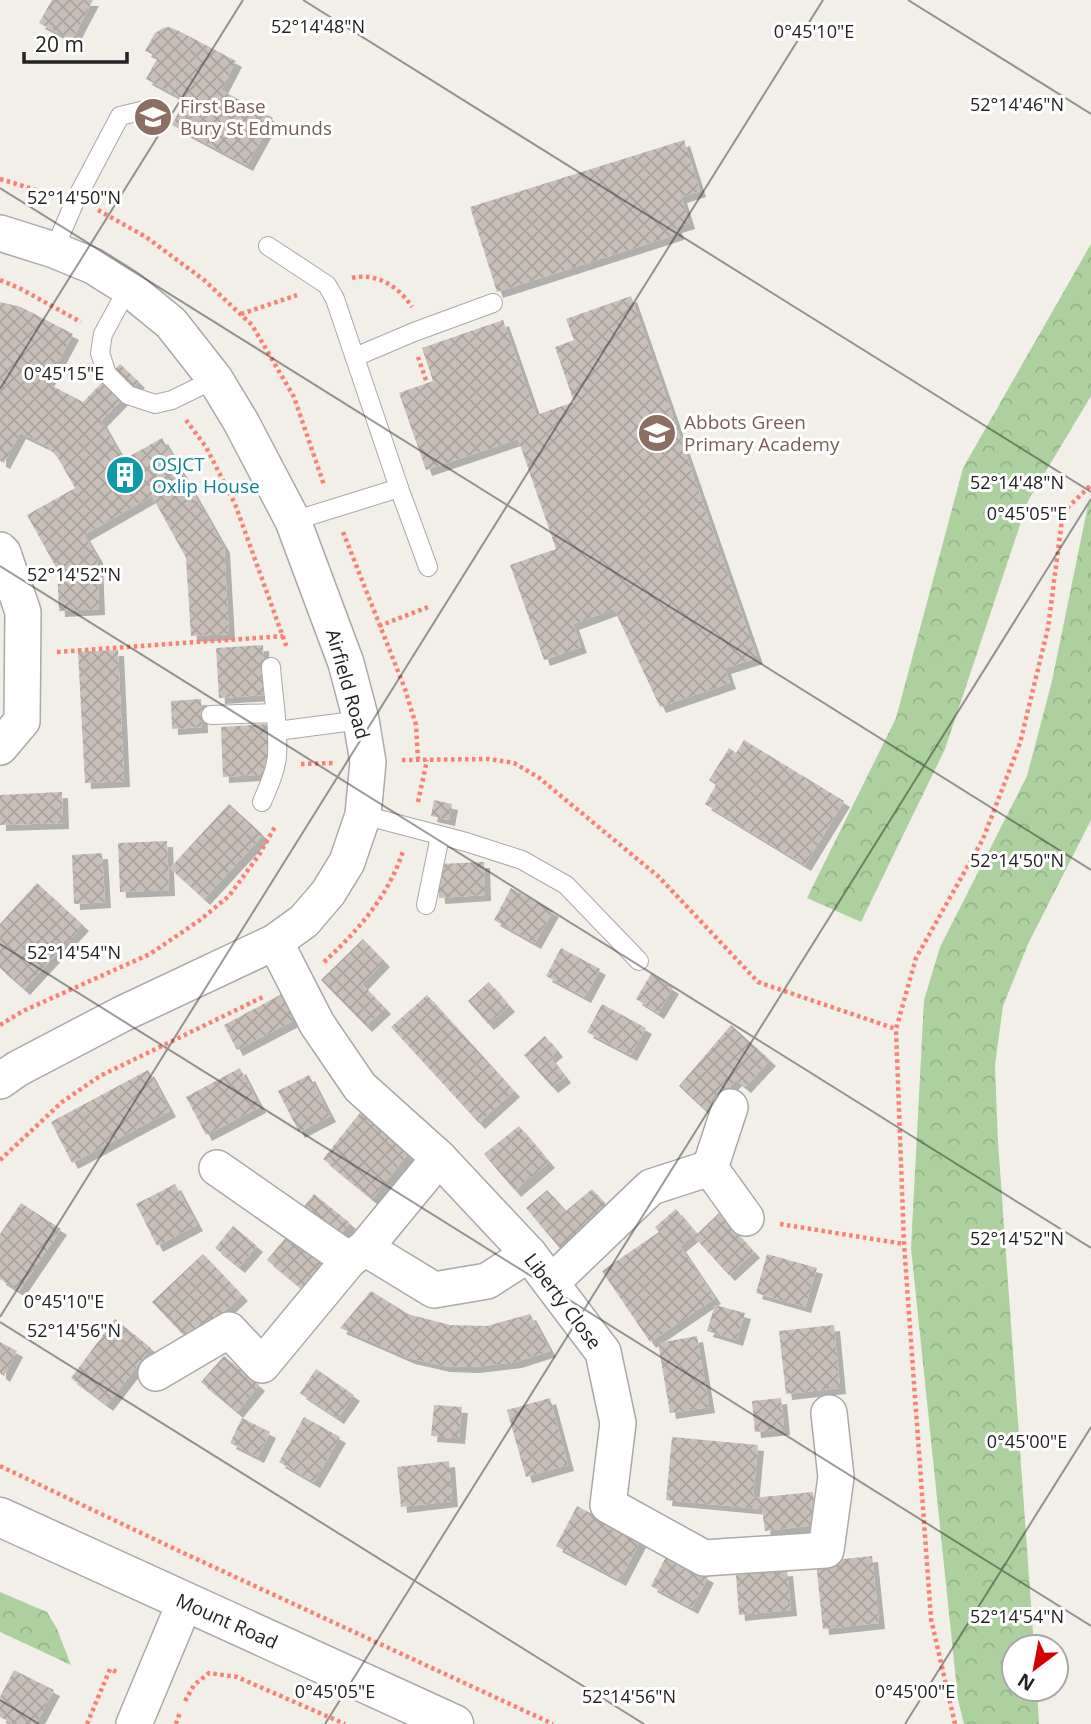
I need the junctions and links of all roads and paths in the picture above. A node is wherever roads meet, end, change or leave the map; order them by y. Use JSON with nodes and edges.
{"nodes":[{"id":1,"x":145,"y":110,"type":"dead end"},
{"id":2,"x":0,"y":233,"type":"edge"},
{"id":3,"x":268,"y":246,"type":"dead end"},
{"id":4,"x":54,"y":250,"type":"junction"},
{"id":5,"x":0,"y":280,"type":"edge"},
{"id":6,"x":128,"y":288,"type":"junction"},
{"id":7,"x":492,"y":303,"type":"dead end"},
{"id":8,"x":103,"y":334,"type":"junction"},
{"id":9,"x":355,"y":357,"type":"junction"},
{"id":10,"x":215,"y":379,"type":"junction"},
{"id":11,"x":172,"y":400,"type":"junction"},
{"id":12,"x":1091,"y":485,"type":"edge"},
{"id":13,"x":399,"y":488,"type":"junction"},
{"id":14,"x":293,"y":521,"type":"junction"},
{"id":15,"x":0,"y":550,"type":"edge"},
{"id":16,"x":428,"y":567,"type":"dead end"},
{"id":17,"x":431,"y":606,"type":"dead end"},
{"id":18,"x":379,"y":626,"type":"dead end"},
{"id":19,"x":284,"y":636,"type":"junction"},
{"id":20,"x":21,"y":655,"type":"junction"},
{"id":21,"x":289,"y":657,"type":"dead end"},
{"id":22,"x":271,"y":667,"type":"dead end"},
{"id":23,"x":211,"y":715,"type":"dead end"},
{"id":24,"x":361,"y":720,"type":"junction"},
{"id":25,"x":276,"y":722,"type":"junction"},
{"id":26,"x":303,"y":729,"type":"junction"},
{"id":27,"x":0,"y":747,"type":"edge"},
{"id":28,"x":418,"y":759,"type":"dead end"},
{"id":29,"x":297,"y":765,"type":"dead end"},
{"id":30,"x":262,"y":802,"type":"dead end"},
{"id":31,"x":281,"y":815,"type":"dead end"},
{"id":32,"x":363,"y":816,"type":"junction"},
{"id":33,"x":440,"y":836,"type":"junction"},
{"id":34,"x":426,"y":905,"type":"dead end"},
{"id":35,"x":275,"y":942,"type":"junction"},
{"id":36,"x":639,"y":961,"type":"dead end"},
{"id":37,"x":0,"y":1025,"type":"edge"},
{"id":38,"x":897,"y":1029,"type":"junction"},
{"id":39,"x":0,"y":1082,"type":"edge"},
{"id":40,"x":730,"y":1107,"type":"dead end"},
{"id":41,"x":439,"y":1158,"type":"junction"},
{"id":42,"x":217,"y":1168,"type":"dead end"},
{"id":43,"x":710,"y":1168,"type":"junction"},
{"id":44,"x":746,"y":1219,"type":"joint"},
{"id":45,"x":904,"y":1244,"type":"junction"},
{"id":46,"x":357,"y":1254,"type":"junction"},
{"id":47,"x":529,"y":1254,"type":"junction"},
{"id":48,"x":551,"y":1283,"type":"junction"},
{"id":49,"x":156,"y":1373,"type":"dead end"},
{"id":50,"x":829,"y":1413,"type":"dead end"},
{"id":51,"x":0,"y":1466,"type":"edge"},
{"id":52,"x":0,"y":1517,"type":"edge"},
{"id":53,"x":185,"y":1602,"type":"junction"},
{"id":54,"x":149,"y":1685,"type":"junction"},
{"id":55,"x":134,"y":1724,"type":"edge"},
{"id":56,"x":345,"y":1724,"type":"edge"},
{"id":57,"x":454,"y":1724,"type":"edge"},
{"id":58,"x":552,"y":1724,"type":"edge"},
{"id":59,"x":955,"y":1724,"type":"edge"}],
"edges":[{"from":1,"to":4,"type":"lane"},
{"from":2,"to":4,"type":"street","name":"Airfield Road"},
{"from":3,"to":9,"type":"lane"},
{"from":4,"to":6,"type":"street","name":"Airfield Road"},
{"from":5,"to":8,"type":"path"},
{"from":6,"to":8,"type":"lane"},
{"from":6,"to":10,"type":"street","name":"Airfield Road"},
{"from":7,"to":9,"type":"lane"},
{"from":8,"to":11,"type":"lane"},
{"from":9,"to":13,"type":"lane"},
{"from":10,"to":11,"type":"lane"},
{"from":10,"to":14,"type":"street","name":"Airfield Road"},
{"from":11,"to":19,"type":"path"},
{"from":12,"to":38,"type":"path"},
{"from":13,"to":14,"type":"lane"},
{"from":13,"to":16,"type":"lane"},
{"from":14,"to":24,"type":"street","name":"Airfield Road"},
{"from":15,"to":20,"type":"street"},
{"from":17,"to":18,"type":"path"},
{"from":19,"to":20,"type":"path"},
{"from":19,"to":21,"type":"path"},
{"from":20,"to":27,"type":"street"},
{"from":22,"to":25,"type":"lane"},
{"from":23,"to":25,"type":"lane"},
{"from":24,"to":26,"type":"lane"},
{"from":24,"to":32,"type":"street","name":"Airfield Road"},
{"from":25,"to":26,"type":"lane"},
{"from":25,"to":30,"type":"lane"},
{"from":26,"to":29,"type":"path"},
{"from":28,"to":38,"type":"path"},
{"from":31,"to":37,"type":"path"},
{"from":32,"to":33,"type":"lane"},
{"from":32,"to":35,"type":"street","name":"Airfield Road"},
{"from":33,"to":34,"type":"lane"},
{"from":33,"to":36,"type":"lane"},
{"from":35,"to":39,"type":"street","name":"Airfield Road"},
{"from":35,"to":41,"type":"street","name":"Liberty Close"},
{"from":38,"to":45,"type":"path"},
{"from":40,"to":43,"type":"street"},
{"from":41,"to":46,"type":"street"},
{"from":41,"to":47,"type":"street","name":"Liberty Close"},
{"from":42,"to":46,"type":"street"},
{"from":43,"to":44,"type":"street"},
{"from":43,"to":48,"type":"street"},
{"from":44,"to":45,"type":"path"},
{"from":45,"to":59,"type":"path"},
{"from":46,"to":47,"type":"street"},
{"from":46,"to":49,"type":"street"},
{"from":47,"to":48,"type":"street","name":"Liberty Close"},
{"from":48,"to":50,"type":"street","name":"Liberty Close"},
{"from":51,"to":58,"type":"path"},
{"from":52,"to":53,"type":"street","name":"Mount Road"},
{"from":53,"to":54,"type":"street"},
{"from":53,"to":57,"type":"street","name":"Mount Road"},
{"from":54,"to":55,"type":"street"},
{"from":54,"to":56,"type":"path"}]}
